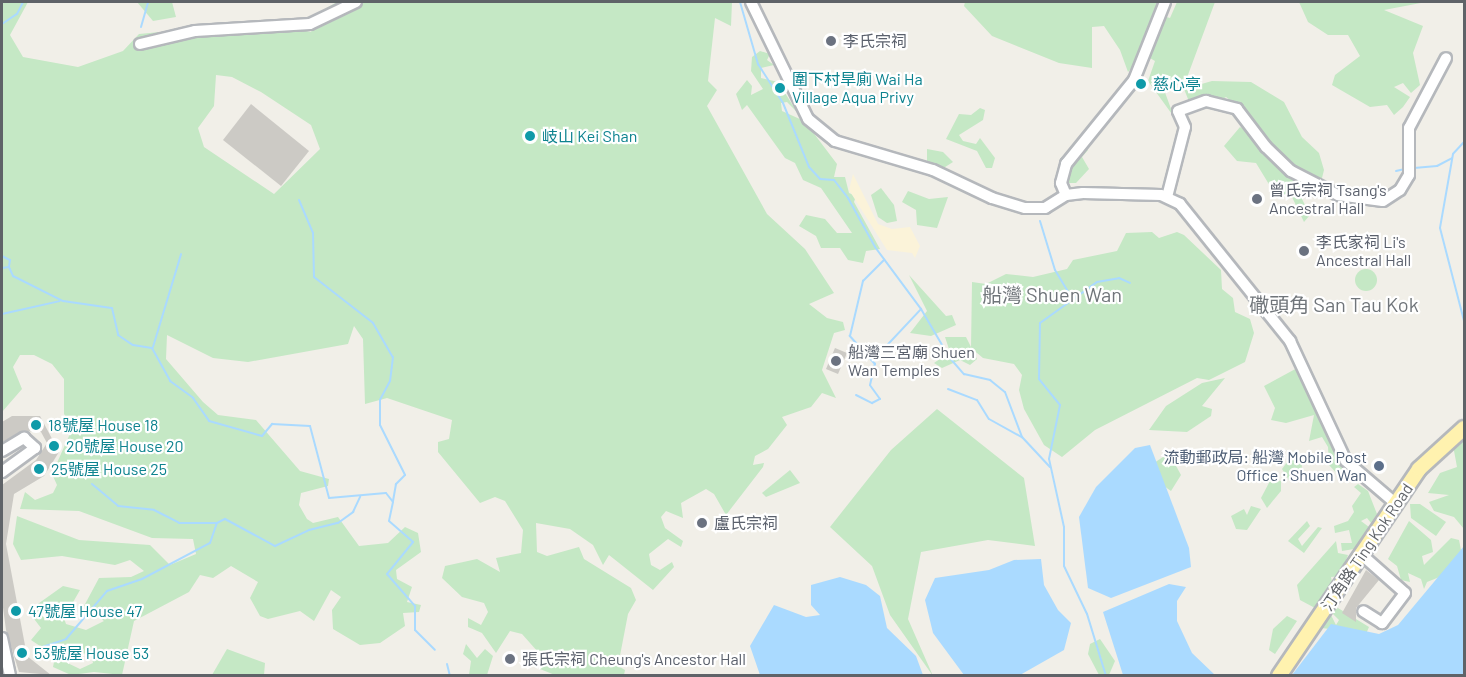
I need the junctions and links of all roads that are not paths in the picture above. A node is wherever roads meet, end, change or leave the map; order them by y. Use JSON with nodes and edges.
{"nodes":[{"id":1,"x":356,"y":2,"type":"edge"},
{"id":2,"x":751,"y":2,"type":"edge"},
{"id":3,"x":1165,"y":2,"type":"edge"},
{"id":4,"x":140,"y":44,"type":"dead end"},
{"id":5,"x":1446,"y":58,"type":"dead end"},
{"id":6,"x":1066,"y":195,"type":"junction"},
{"id":7,"x":1167,"y":197,"type":"junction"},
{"id":8,"x":1464,"y":428,"type":"edge"},
{"id":9,"x":2,"y":451,"type":"edge"},
{"id":10,"x":2,"y":472,"type":"edge"},
{"id":11,"x":1395,"y":503,"type":"junction"},
{"id":12,"x":1362,"y":555,"type":"junction"},
{"id":13,"x":1363,"y":611,"type":"dead end"},
{"id":14,"x":2,"y":638,"type":"edge"},
{"id":15,"x":10,"y":675,"type":"edge"},
{"id":16,"x":1279,"y":675,"type":"edge"}],
"edges":[{"from":1,"to":4,"type":"street"},
{"from":2,"to":6,"type":"street"},
{"from":3,"to":6,"type":"street"},
{"from":5,"to":7,"type":"street"},
{"from":6,"to":7,"type":"street"},
{"from":7,"to":11,"type":"street"},
{"from":8,"to":11,"type":"main road","name":"汀角路 Ting Kok Road"},
{"from":9,"to":10,"type":"street"},
{"from":11,"to":12,"type":"main road","name":"汀角路 Ting Kok Road"},
{"from":12,"to":13,"type":"street"},
{"from":12,"to":16,"type":"main road","name":"汀角路 Ting Kok Road"},
{"from":14,"to":15,"type":"street"}]}
